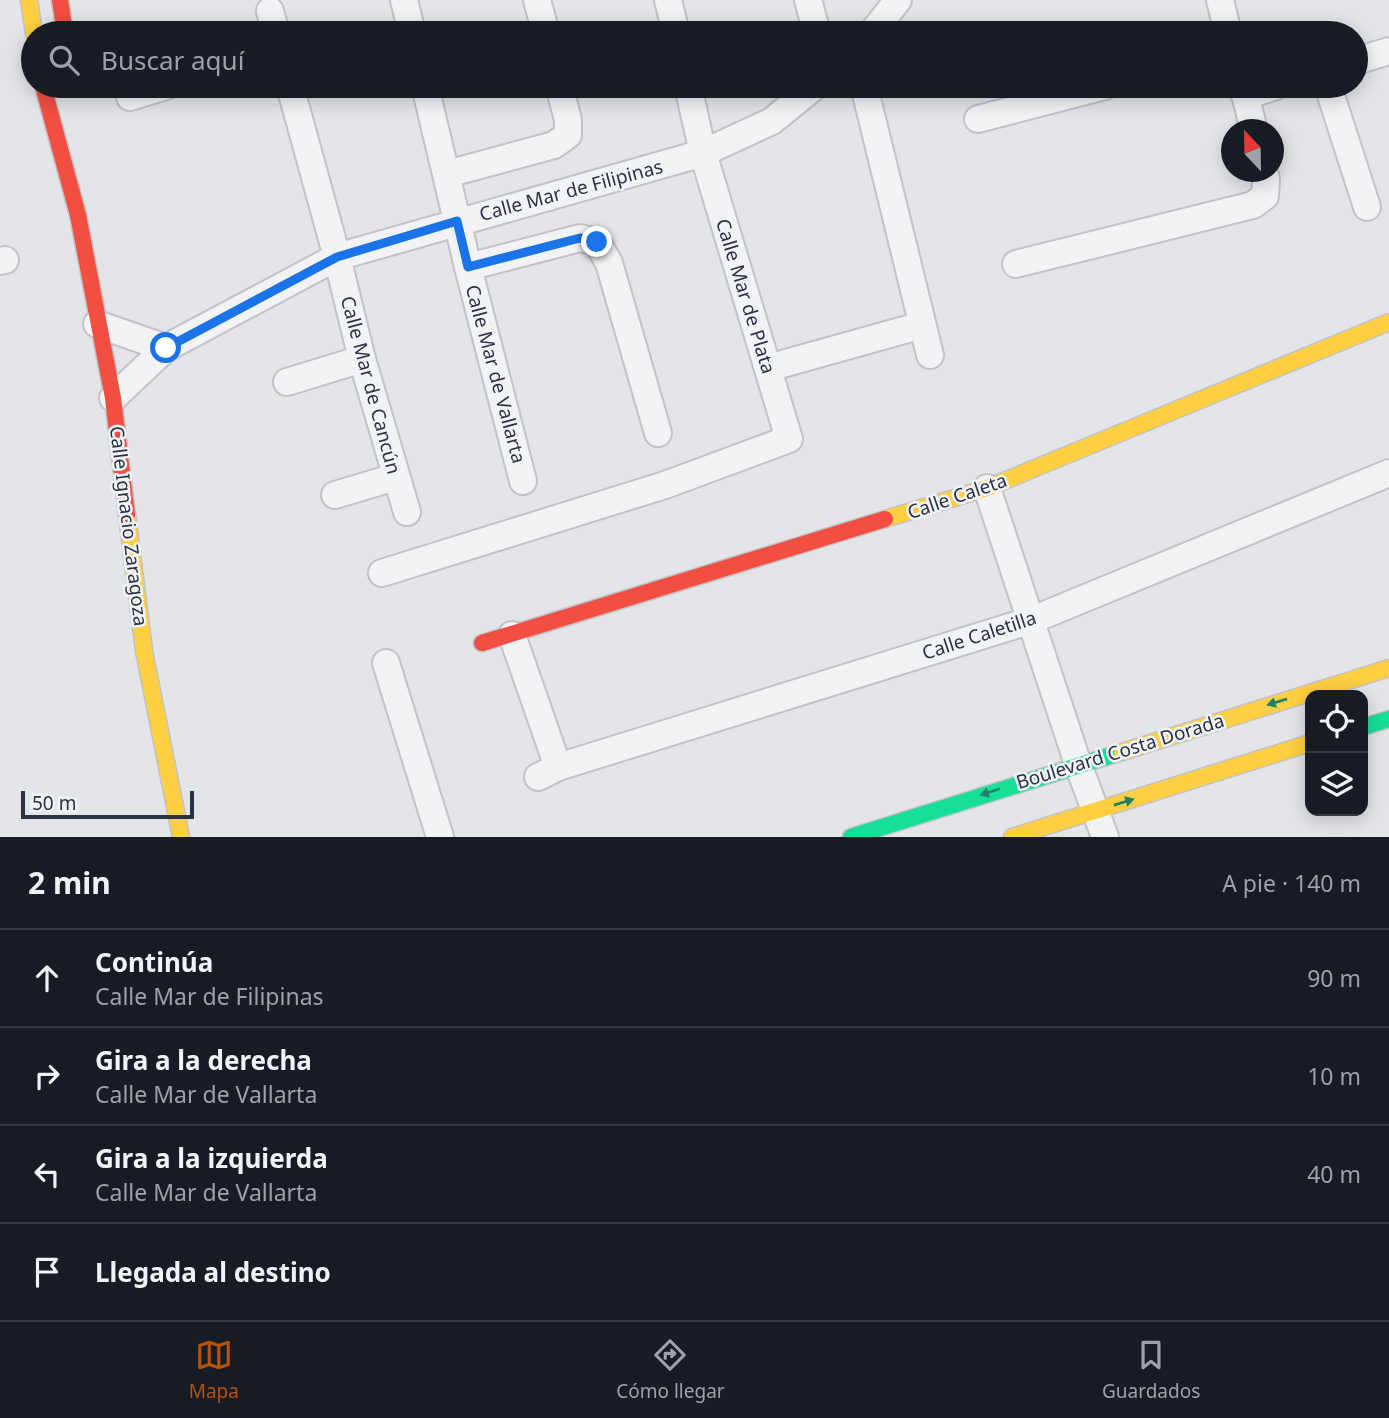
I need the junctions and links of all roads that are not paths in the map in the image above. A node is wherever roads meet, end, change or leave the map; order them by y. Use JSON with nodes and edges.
{"nodes":[{"id":1,"x":29,"y":0,"type":"edge"},
{"id":2,"x":60,"y":0,"type":"edge"},
{"id":3,"x":404,"y":0,"type":"edge"},
{"id":4,"x":537,"y":0,"type":"edge"},
{"id":5,"x":668,"y":0,"type":"edge"},
{"id":6,"x":808,"y":0,"type":"edge"},
{"id":7,"x":898,"y":0,"type":"edge"},
{"id":8,"x":1220,"y":0,"type":"edge"},
{"id":9,"x":32,"y":21,"type":"edge"},
{"id":10,"x":63,"y":21,"type":"edge"},
{"id":11,"x":409,"y":21,"type":"edge"},
{"id":12,"x":542,"y":21,"type":"edge"},
{"id":13,"x":673,"y":21,"type":"edge"},
{"id":14,"x":814,"y":21,"type":"edge"},
{"id":15,"x":881,"y":21,"type":"edge"},
{"id":16,"x":1225,"y":21,"type":"edge"},
{"id":17,"x":1389,"y":51,"type":"edge"},
{"id":18,"x":1368,"y":57,"type":"edge"},
{"id":19,"x":46,"y":98,"type":"edge"},
{"id":20,"x":293,"y":98,"type":"edge"},
{"id":21,"x":428,"y":98,"type":"edge"},
{"id":22,"x":562,"y":98,"type":"edge"},
{"id":23,"x":691,"y":98,"type":"edge"},
{"id":24,"x":800,"y":98,"type":"edge"},
{"id":25,"x":867,"y":98,"type":"edge"},
{"id":26,"x":1059,"y":98,"type":"edge"},
{"id":27,"x":1246,"y":98,"type":"edge"},
{"id":28,"x":1332,"y":98,"type":"edge"},
{"id":29,"x":978,"y":119,"type":"dead end"},
{"id":30,"x":1251,"y":119,"type":"edge"},
{"id":31,"x":74,"y":137,"type":"dead end"},
{"id":32,"x":703,"y":153,"type":"junction"},
{"id":33,"x":447,"y":174,"type":"junction"},
{"id":34,"x":1265,"y":184,"type":"edge"},
{"id":35,"x":1367,"y":207,"type":"dead end"},
{"id":36,"x":78,"y":215,"type":"junction"},
{"id":37,"x":457,"y":221,"type":"junction"},
{"id":38,"x":337,"y":257,"type":"junction"},
{"id":39,"x":1016,"y":264,"type":"dead end"},
{"id":40,"x":468,"y":267,"type":"junction"},
{"id":41,"x":1389,"y":322,"type":"edge"},
{"id":42,"x":97,"y":324,"type":"junction"},
{"id":43,"x":922,"y":325,"type":"junction"},
{"id":44,"x":166,"y":348,"type":"junction"},
{"id":45,"x":930,"y":355,"type":"dead end"},
{"id":46,"x":362,"y":359,"type":"junction"},
{"id":47,"x":768,"y":368,"type":"junction"},
{"id":48,"x":287,"y":382,"type":"dead end"},
{"id":49,"x":113,"y":398,"type":"junction"},
{"id":50,"x":658,"y":433,"type":"dead end"},
{"id":51,"x":1389,"y":473,"type":"edge"},
{"id":52,"x":395,"y":477,"type":"junction"},
{"id":53,"x":523,"y":481,"type":"dead end"},
{"id":54,"x":987,"y":488,"type":"junction"},
{"id":55,"x":335,"y":495,"type":"dead end"},
{"id":56,"x":407,"y":512,"type":"dead end"},
{"id":57,"x":382,"y":573,"type":"dead end"},
{"id":58,"x":1032,"y":620,"type":"junction"},
{"id":59,"x":512,"y":635,"type":"junction"},
{"id":60,"x":482,"y":643,"type":"dead end"},
{"id":61,"x":386,"y":663,"type":"dead end"},
{"id":62,"x":1389,"y":668,"type":"edge"},
{"id":63,"x":1389,"y":719,"type":"edge"},
{"id":64,"x":1368,"y":725,"type":"edge"},
{"id":65,"x":1305,"y":745,"type":"edge"},
{"id":66,"x":1078,"y":764,"type":"junction"},
{"id":67,"x":1097,"y":810,"type":"junction"},
{"id":68,"x":181,"y":837,"type":"edge"},
{"id":69,"x":440,"y":837,"type":"edge"},
{"id":70,"x":851,"y":837,"type":"edge"},
{"id":71,"x":1012,"y":837,"type":"edge"},
{"id":72,"x":1105,"y":837,"type":"edge"}],
"edges":[{"from":1,"to":9,"type":"main road"},
{"from":2,"to":10,"type":"main road"},
{"from":3,"to":11,"type":"street"},
{"from":4,"to":12,"type":"street"},
{"from":5,"to":13,"type":"street"},
{"from":6,"to":14,"type":"street"},
{"from":7,"to":15,"type":"street"},
{"from":8,"to":16,"type":"street"},
{"from":17,"to":18,"type":"street"},
{"from":19,"to":36,"type":"main road","name":"Calle Ignacio Zaragoza"},
{"from":20,"to":38,"type":"street","name":"Calle Mar de Cancún"},
{"from":21,"to":33,"type":"street","name":"Calle Mar de Vallarta"},
{"from":22,"to":33,"type":"street"},
{"from":23,"to":32,"type":"street","name":"Calle Mar de Plata"},
{"from":24,"to":32,"type":"street","name":"Calle Mar de Filipinas"},
{"from":25,"to":43,"type":"street"},
{"from":26,"to":29,"type":"street"},
{"from":27,"to":30,"type":"street"},
{"from":28,"to":35,"type":"street"},
{"from":31,"to":36,"type":"main road","name":"Calle Ignacio Zaragoza"},
{"from":32,"to":37,"type":"street","name":"Calle Mar de Filipinas"},
{"from":32,"to":47,"type":"street","name":"Calle Mar de Plata"},
{"from":33,"to":37,"type":"street","name":"Calle Mar de Vallarta"},
{"from":34,"to":39,"type":"street"},
{"from":36,"to":42,"type":"main road","name":"Calle Ignacio Zaragoza"},
{"from":37,"to":38,"type":"street","name":"Calle Mar de Filipinas"},
{"from":37,"to":40,"type":"street","name":"Calle Mar de Vallarta"},
{"from":38,"to":44,"type":"street","name":"Calle Mar de Filipinas"},
{"from":38,"to":46,"type":"street","name":"Calle Mar de Cancún"},
{"from":40,"to":50,"type":"street","name":"Calle Mar de Vallarta"},
{"from":40,"to":53,"type":"street","name":"Calle Mar de Vallarta"},
{"from":41,"to":54,"type":"main road","name":"Calle Caleta"},
{"from":42,"to":44,"type":"street"},
{"from":42,"to":49,"type":"main road","name":"Calle Ignacio Zaragoza"},
{"from":43,"to":45,"type":"street"},
{"from":43,"to":47,"type":"street"},
{"from":44,"to":49,"type":"street","name":"Calle Mar de Filipinas"},
{"from":46,"to":48,"type":"street"},
{"from":46,"to":52,"type":"street","name":"Calle Mar de Cancún"},
{"from":47,"to":57,"type":"street","name":"Calle Mar de Plata"},
{"from":49,"to":68,"type":"main road","name":"Calle Ignacio Zaragoza"},
{"from":51,"to":58,"type":"street","name":"Calle Caletilla"},
{"from":52,"to":55,"type":"street"},
{"from":52,"to":56,"type":"street","name":"Calle Mar de Cancún"},
{"from":54,"to":58,"type":"street"},
{"from":54,"to":59,"type":"main road","name":"Calle Caleta"},
{"from":58,"to":59,"type":"street","name":"Calle Caletilla"},
{"from":58,"to":66,"type":"street"},
{"from":59,"to":60,"type":"main road","name":"Calle Caleta"},
{"from":61,"to":69,"type":"street"},
{"from":62,"to":66,"type":"main road","name":"Boulevard Costa Dorada","one_way":true},
{"from":63,"to":64,"type":"main road"},
{"from":67,"to":65,"type":"main road","one_way":true},
{"from":66,"to":67,"type":"street"},
{"from":66,"to":70,"type":"main road","name":"Boulevard Costa Dorada","one_way":true},
{"from":67,"to":71,"type":"main road"},
{"from":67,"to":72,"type":"street"}]}
